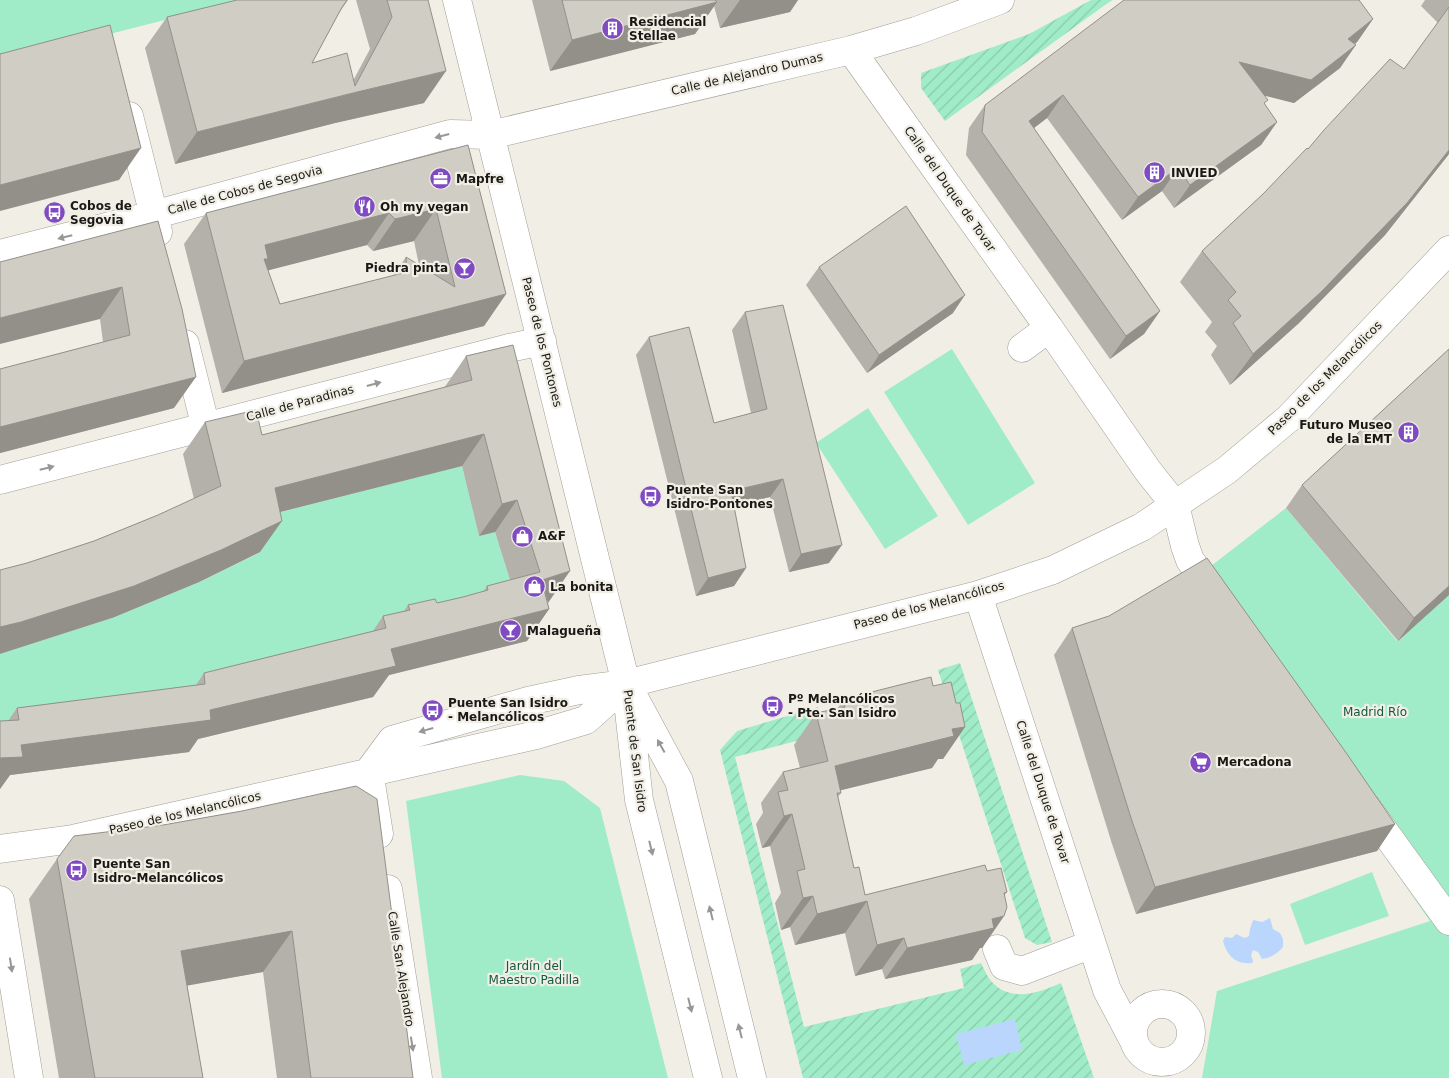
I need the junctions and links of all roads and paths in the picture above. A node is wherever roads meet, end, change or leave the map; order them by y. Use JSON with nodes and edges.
{"nodes":[{"id":1,"x":457,"y":0,"type":"edge"},
{"id":2,"x":1000,"y":0,"type":"edge"},
{"id":3,"x":851,"y":50,"type":"junction"},
{"id":4,"x":123,"y":91,"type":"edge"},
{"id":5,"x":490,"y":135,"type":"junction"},
{"id":6,"x":153,"y":215,"type":"junction"},
{"id":7,"x":1449,"y":250,"type":"edge"},
{"id":8,"x":163,"y":253,"type":"edge"},
{"id":9,"x":0,"y":254,"type":"edge"},
{"id":10,"x":179,"y":317,"type":"edge"},
{"id":11,"x":1049,"y":328,"type":"junction"},
{"id":12,"x":542,"y":341,"type":"junction"},
{"id":13,"x":1022,"y":348,"type":"dead end"},
{"id":14,"x":206,"y":428,"type":"junction"},
{"id":15,"x":0,"y":480,"type":"edge"},
{"id":16,"x":1175,"y":505,"type":"junction"},
{"id":17,"x":978,"y":595,"type":"junction"},
{"id":18,"x":1230,"y":616,"type":"edge"},
{"id":19,"x":626,"y":684,"type":"junction"},
{"id":20,"x":369,"y":771,"type":"junction"},
{"id":21,"x":1351,"y":784,"type":"edge"},
{"id":22,"x":0,"y":849,"type":"edge"},
{"id":23,"x":0,"y":900,"type":"edge"},
{"id":24,"x":1449,"y":921,"type":"edge"},
{"id":25,"x":1092,"y":944,"type":"junction"},
{"id":26,"x":997,"y":949,"type":"edge"},
{"id":27,"x":1107,"y":990,"type":"junction"},
{"id":28,"x":1155,"y":1005,"type":"junction"},
{"id":29,"x":1135,"y":1043,"type":"junction"},
{"id":30,"x":28,"y":1078,"type":"edge"},
{"id":31,"x":418,"y":1078,"type":"edge"},
{"id":32,"x":708,"y":1078,"type":"edge"},
{"id":33,"x":752,"y":1078,"type":"edge"}],
"edges":[{"from":1,"to":5,"type":"street","name":"Paseo de los Pontones"},
{"from":2,"to":3,"type":"street","name":"Calle de Alejandro Dumas"},
{"from":3,"to":5,"type":"street","name":"Calle de Alejandro Dumas"},
{"from":3,"to":11,"type":"street","name":"Calle del Duque de Tovar"},
{"from":4,"to":6,"type":"street"},
{"from":5,"to":6,"type":"street","name":"Calle de Cobos de Segovia","one_way":true},
{"from":5,"to":12,"type":"street","name":"Paseo de los Pontones"},
{"from":6,"to":8,"type":"street"},
{"from":6,"to":9,"type":"street","name":"Calle de Cobos de Segovia","one_way":true},
{"from":7,"to":16,"type":"street","name":"Paseo de los Melancólicos"},
{"from":10,"to":14,"type":"street"},
{"from":11,"to":13,"type":"street"},
{"from":11,"to":16,"type":"street","name":"Calle del Duque de Tovar"},
{"from":14,"to":12,"type":"street","name":"Calle de Paradinas","one_way":true},
{"from":12,"to":19,"type":"street","name":"Paseo de los Pontones"},
{"from":15,"to":14,"type":"street","name":"Calle de Paradinas","one_way":true},
{"from":16,"to":17,"type":"street","name":"Paseo de los Melancólicos"},
{"from":16,"to":18,"type":"street"},
{"from":17,"to":19,"type":"street","name":"Paseo de los Melancólicos"},
{"from":17,"to":25,"type":"street","name":"Calle del Duque de Tovar"},
{"from":19,"to":20,"type":"street","name":"Paseo de los Melancólicos"},
{"from":19,"to":32,"type":"street","name":"Puente de San Isidro","one_way":true},
{"from":33,"to":19,"type":"street","name":"Puente de San Isidro","one_way":true},
{"from":20,"to":22,"type":"street","name":"Paseo de los Melancólicos"},
{"from":20,"to":31,"type":"street","name":"Calle San Alejandro","one_way":true},
{"from":21,"to":24,"type":"street"},
{"from":23,"to":30,"type":"street","one_way":true},
{"from":25,"to":26,"type":"street"},
{"from":25,"to":27,"type":"street","name":"Calle del Duque de Tovar"},
{"from":27,"to":28,"type":"street","name":"Calle del Duque de Tovar"},
{"from":27,"to":29,"type":"street","name":"Calle del Duque de Tovar"},
{"from":28,"to":29,"type":"street"},
{"from":28,"to":29,"type":"street","name":"Calle del Duque de Tovar"}]}
